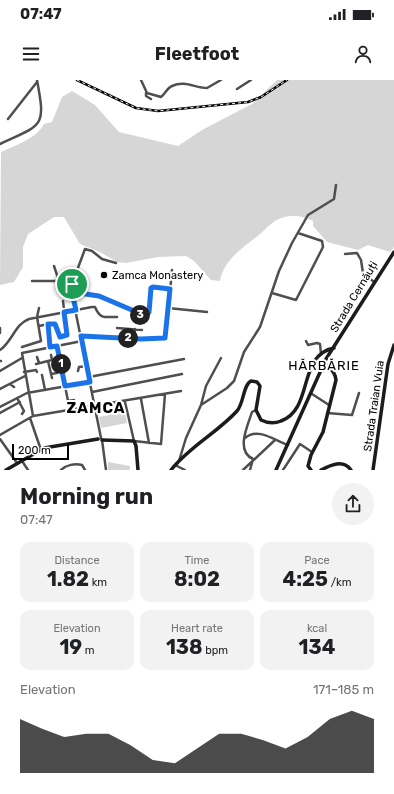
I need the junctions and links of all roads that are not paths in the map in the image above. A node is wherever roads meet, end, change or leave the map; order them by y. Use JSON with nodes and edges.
{"nodes":[{"id":1,"x":141,"y":80,"type":"edge"},
{"id":2,"x":221,"y":80,"type":"edge"},
{"id":3,"x":252,"y":80,"type":"edge"},
{"id":4,"x":37,"y":81,"type":"edge"},
{"id":5,"x":237,"y":89,"type":"dead end"},
{"id":6,"x":146,"y":93,"type":"junction"},
{"id":7,"x":151,"y":99,"type":"dead end"},
{"id":8,"x":8,"y":119,"type":"dead end"},
{"id":9,"x":0,"y":144,"type":"edge"},
{"id":10,"x":336,"y":185,"type":"dead end"},
{"id":11,"x":298,"y":233,"type":"junction"},
{"id":12,"x":394,"y":252,"type":"edge"},
{"id":13,"x":346,"y":254,"type":"dead end"},
{"id":14,"x":116,"y":263,"type":"dead end"},
{"id":15,"x":54,"y":266,"type":"dead end"},
{"id":16,"x":172,"y":270,"type":"dead end"},
{"id":17,"x":32,"y":281,"type":"dead end"},
{"id":18,"x":59,"y":281,"type":"junction"},
{"id":19,"x":374,"y":282,"type":"junction"},
{"id":20,"x":72,"y":284,"type":"junction"},
{"id":21,"x":66,"y":286,"type":"junction"},
{"id":22,"x":170,"y":289,"type":"junction"},
{"id":23,"x":72,"y":290,"type":"junction"},
{"id":24,"x":272,"y":293,"type":"junction"},
{"id":25,"x":58,"y":304,"type":"dead end"},
{"id":26,"x":39,"y":308,"type":"dead end"},
{"id":27,"x":168,"y":308,"type":"junction"},
{"id":28,"x":76,"y":310,"type":"junction"},
{"id":29,"x":64,"y":312,"type":"junction"},
{"id":30,"x":207,"y":312,"type":"dead end"},
{"id":31,"x":37,"y":317,"type":"junction"},
{"id":32,"x":117,"y":317,"type":"dead end"},
{"id":33,"x":48,"y":324,"type":"junction"},
{"id":34,"x":39,"y":326,"type":"junction"},
{"id":35,"x":0,"y":328,"type":"edge"},
{"id":36,"x":117,"y":328,"type":"dead end"},
{"id":37,"x":135,"y":329,"type":"junction"},
{"id":38,"x":142,"y":330,"type":"dead end"},
{"id":39,"x":0,"y":333,"type":"edge"},
{"id":40,"x":81,"y":336,"type":"junction"},
{"id":41,"x":134,"y":338,"type":"junction"},
{"id":42,"x":306,"y":341,"type":"dead end"},
{"id":43,"x":82,"y":342,"type":"junction"},
{"id":44,"x":394,"y":345,"type":"edge"},
{"id":45,"x":57,"y":346,"type":"junction"},
{"id":46,"x":22,"y":347,"type":"dead end"},
{"id":47,"x":50,"y":347,"type":"junction"},
{"id":48,"x":334,"y":348,"type":"junction"},
{"id":49,"x":0,"y":350,"type":"edge"},
{"id":50,"x":321,"y":354,"type":"junction"},
{"id":51,"x":51,"y":355,"type":"dead end"},
{"id":52,"x":37,"y":357,"type":"dead end"},
{"id":53,"x":22,"y":358,"type":"junction"},
{"id":54,"x":222,"y":358,"type":"dead end"},
{"id":55,"x":184,"y":359,"type":"dead end"},
{"id":56,"x":68,"y":360,"type":"dead end"},
{"id":57,"x":48,"y":361,"type":"junction"},
{"id":58,"x":60,"y":361,"type":"junction"},
{"id":59,"x":312,"y":365,"type":"junction"},
{"id":60,"x":324,"y":365,"type":"junction"},
{"id":61,"x":87,"y":366,"type":"junction"},
{"id":62,"x":0,"y":371,"type":"edge"},
{"id":63,"x":78,"y":371,"type":"dead end"},
{"id":64,"x":310,"y":371,"type":"junction"},
{"id":65,"x":37,"y":372,"type":"dead end"},
{"id":66,"x":62,"y":372,"type":"junction"},
{"id":67,"x":25,"y":374,"type":"junction"},
{"id":68,"x":51,"y":374,"type":"junction"},
{"id":69,"x":182,"y":374,"type":"dead end"},
{"id":70,"x":42,"y":375,"type":"dead end"},
{"id":71,"x":89,"y":376,"type":"junction"},
{"id":72,"x":52,"y":378,"type":"dead end"},
{"id":73,"x":90,"y":382,"type":"junction"},
{"id":74,"x":10,"y":384,"type":"junction"},
{"id":75,"x":65,"y":386,"type":"junction"},
{"id":76,"x":14,"y":387,"type":"dead end"},
{"id":77,"x":0,"y":389,"type":"edge"},
{"id":78,"x":45,"y":390,"type":"junction"},
{"id":79,"x":181,"y":391,"type":"dead end"},
{"id":80,"x":92,"y":392,"type":"junction"},
{"id":81,"x":28,"y":393,"type":"junction"},
{"id":82,"x":359,"y":393,"type":"dead end"},
{"id":83,"x":165,"y":394,"type":"junction"},
{"id":84,"x":312,"y":394,"type":"junction"},
{"id":85,"x":17,"y":398,"type":"junction"},
{"id":86,"x":141,"y":398,"type":"junction"},
{"id":87,"x":74,"y":400,"type":"dead end"},
{"id":88,"x":68,"y":401,"type":"junction"},
{"id":89,"x":20,"y":402,"type":"junction"},
{"id":90,"x":125,"y":402,"type":"junction"},
{"id":91,"x":329,"y":405,"type":"junction"},
{"id":92,"x":201,"y":406,"type":"junction"},
{"id":93,"x":0,"y":407,"type":"edge"},
{"id":94,"x":95,"y":407,"type":"junction"},
{"id":95,"x":256,"y":410,"type":"junction"},
{"id":96,"x":70,"y":411,"type":"junction"},
{"id":97,"x":0,"y":413,"type":"edge"},
{"id":98,"x":22,"y":414,"type":"dead end"},
{"id":99,"x":327,"y":414,"type":"junction"},
{"id":100,"x":33,"y":416,"type":"junction"},
{"id":101,"x":30,"y":418,"type":"junction"},
{"id":102,"x":0,"y":434,"type":"edge"},
{"id":103,"x":100,"y":439,"type":"junction"},
{"id":104,"x":244,"y":439,"type":"junction"},
{"id":105,"x":0,"y":440,"type":"edge"},
{"id":106,"x":275,"y":440,"type":"junction"},
{"id":107,"x":134,"y":441,"type":"junction"},
{"id":108,"x":149,"y":443,"type":"junction"},
{"id":109,"x":288,"y":446,"type":"junction"},
{"id":110,"x":41,"y":450,"type":"junction"},
{"id":111,"x":312,"y":452,"type":"junction"},
{"id":112,"x":253,"y":459,"type":"junction"},
{"id":113,"x":22,"y":460,"type":"junction"},
{"id":114,"x":178,"y":462,"type":"junction"},
{"id":115,"x":17,"y":463,"type":"junction"},
{"id":116,"x":175,"y":465,"type":"junction"},
{"id":117,"x":309,"y":469,"type":"edge"},
{"id":118,"x":6,"y":470,"type":"edge"},
{"id":119,"x":28,"y":470,"type":"edge"},
{"id":120,"x":61,"y":470,"type":"edge"},
{"id":121,"x":85,"y":470,"type":"edge"},
{"id":122,"x":106,"y":470,"type":"edge"},
{"id":123,"x":138,"y":470,"type":"edge"},
{"id":124,"x":171,"y":470,"type":"edge"},
{"id":125,"x":185,"y":470,"type":"edge"},
{"id":126,"x":243,"y":470,"type":"edge"},
{"id":127,"x":250,"y":470,"type":"edge"},
{"id":128,"x":276,"y":470,"type":"edge"},
{"id":129,"x":284,"y":470,"type":"edge"},
{"id":130,"x":321,"y":470,"type":"edge"},
{"id":131,"x":351,"y":470,"type":"edge"},
{"id":132,"x":373,"y":470,"type":"edge"}],
"edges":[{"from":1,"to":6,"type":"street"},
{"from":2,"to":6,"type":"street"},
{"from":3,"to":5,"type":"street"},
{"from":4,"to":8,"type":"street"},
{"from":4,"to":9,"type":"street"},
{"from":6,"to":7,"type":"street"},
{"from":10,"to":11,"type":"street"},
{"from":11,"to":24,"type":"street"},
{"from":11,"to":24,"type":"street"},
{"from":12,"to":19,"type":"street","name":"Strada Cernăuți"},
{"from":13,"to":19,"type":"street"},
{"from":14,"to":20,"type":"street"},
{"from":15,"to":18,"type":"street"},
{"from":16,"to":22,"type":"street"},
{"from":17,"to":18,"type":"street"},
{"from":18,"to":21,"type":"street"},
{"from":19,"to":48,"type":"street","name":"Strada Cernăuți"},
{"from":20,"to":21,"type":"street"},
{"from":20,"to":23,"type":"street"},
{"from":21,"to":23,"type":"street"},
{"from":22,"to":23,"type":"street"},
{"from":22,"to":27,"type":"street"},
{"from":23,"to":28,"type":"street"},
{"from":24,"to":92,"type":"street"},
{"from":25,"to":29,"type":"street"},
{"from":26,"to":31,"type":"street"},
{"from":27,"to":30,"type":"street"},
{"from":27,"to":41,"type":"street"},
{"from":28,"to":29,"type":"street"},
{"from":28,"to":32,"type":"street"},
{"from":28,"to":40,"type":"street"},
{"from":29,"to":31,"type":"street"},
{"from":29,"to":33,"type":"street"},
{"from":31,"to":34,"type":"street"},
{"from":31,"to":49,"type":"street"},
{"from":33,"to":34,"type":"street"},
{"from":33,"to":47,"type":"street"},
{"from":34,"to":46,"type":"street"},
{"from":35,"to":39,"type":"street"},
{"from":36,"to":37,"type":"street"},
{"from":37,"to":38,"type":"street"},
{"from":37,"to":41,"type":"street"},
{"from":40,"to":41,"type":"street"},
{"from":40,"to":43,"type":"street"},
{"from":42,"to":50,"type":"street"},
{"from":43,"to":45,"type":"street"},
{"from":43,"to":61,"type":"street"},
{"from":44,"to":132,"type":"street","name":"Strada Traian Vuia"},
{"from":45,"to":47,"type":"street"},
{"from":45,"to":58,"type":"street"},
{"from":47,"to":53,"type":"street"},
{"from":48,"to":50,"type":"street"},
{"from":48,"to":60,"type":"street","name":"Strada Cernăuți"},
{"from":50,"to":59,"type":"street"},
{"from":51,"to":57,"type":"street"},
{"from":52,"to":57,"type":"street"},
{"from":53,"to":62,"type":"street"},
{"from":53,"to":67,"type":"street"},
{"from":54,"to":92,"type":"street"},
{"from":55,"to":71,"type":"street"},
{"from":56,"to":58,"type":"street"},
{"from":57,"to":68,"type":"street"},
{"from":58,"to":66,"type":"street"},
{"from":59,"to":60,"type":"street"},
{"from":59,"to":64,"type":"street"},
{"from":60,"to":64,"type":"street"},
{"from":60,"to":84,"type":"street","name":"Strada Cernăuți"},
{"from":60,"to":91,"type":"street"},
{"from":61,"to":63,"type":"street"},
{"from":61,"to":71,"type":"street"},
{"from":64,"to":95,"type":"street"},
{"from":65,"to":67,"type":"street"},
{"from":66,"to":68,"type":"street"},
{"from":66,"to":75,"type":"street"},
{"from":67,"to":74,"type":"street"},
{"from":67,"to":81,"type":"street"},
{"from":68,"to":72,"type":"street"},
{"from":69,"to":80,"type":"street"},
{"from":70,"to":78,"type":"street"},
{"from":71,"to":73,"type":"street"},
{"from":73,"to":75,"type":"street"},
{"from":73,"to":80,"type":"street"},
{"from":74,"to":76,"type":"street"},
{"from":74,"to":77,"type":"street"},
{"from":75,"to":78,"type":"street"},
{"from":75,"to":88,"type":"street"},
{"from":78,"to":81,"type":"street"},
{"from":79,"to":83,"type":"street"},
{"from":80,"to":94,"type":"street"},
{"from":81,"to":85,"type":"street"},
{"from":81,"to":100,"type":"street"},
{"from":82,"to":99,"type":"street"},
{"from":83,"to":86,"type":"street"},
{"from":83,"to":108,"type":"street"},
{"from":84,"to":91,"type":"street"},
{"from":84,"to":109,"type":"street","name":"Strada Cernăuți"},
{"from":85,"to":89,"type":"street"},
{"from":85,"to":93,"type":"street"},
{"from":86,"to":90,"type":"street"},
{"from":86,"to":108,"type":"street"},
{"from":87,"to":88,"type":"street"},
{"from":88,"to":96,"type":"street"},
{"from":89,"to":97,"type":"street"},
{"from":89,"to":98,"type":"street"},
{"from":90,"to":94,"type":"street"},
{"from":90,"to":107,"type":"street"},
{"from":91,"to":99,"type":"street"},
{"from":92,"to":114,"type":"street"},
{"from":94,"to":96,"type":"street"},
{"from":94,"to":103,"type":"street"},
{"from":95,"to":104,"type":"street"},
{"from":95,"to":114,"type":"street"},
{"from":96,"to":100,"type":"street"},
{"from":99,"to":111,"type":"street"},
{"from":100,"to":101,"type":"street"},
{"from":101,"to":102,"type":"street"},
{"from":101,"to":110,"type":"street"},
{"from":103,"to":107,"type":"street"},
{"from":103,"to":110,"type":"street"},
{"from":103,"to":122,"type":"street"},
{"from":104,"to":106,"type":"street"},
{"from":104,"to":112,"type":"street"},
{"from":105,"to":115,"type":"street"},
{"from":106,"to":109,"type":"street"},
{"from":106,"to":112,"type":"street"},
{"from":107,"to":108,"type":"street"},
{"from":107,"to":123,"type":"street"},
{"from":109,"to":128,"type":"street","name":"Strada Cernăuți"},
{"from":110,"to":113,"type":"street"},
{"from":111,"to":117,"type":"street"},
{"from":111,"to":129,"type":"street"},
{"from":112,"to":126,"type":"street"},
{"from":112,"to":127,"type":"street"},
{"from":113,"to":115,"type":"street"},
{"from":113,"to":119,"type":"street"},
{"from":114,"to":116,"type":"street"},
{"from":115,"to":118,"type":"street"},
{"from":116,"to":124,"type":"street"},
{"from":116,"to":125,"type":"street"},
{"from":120,"to":121,"type":"street"},
{"from":130,"to":131,"type":"street"}]}
